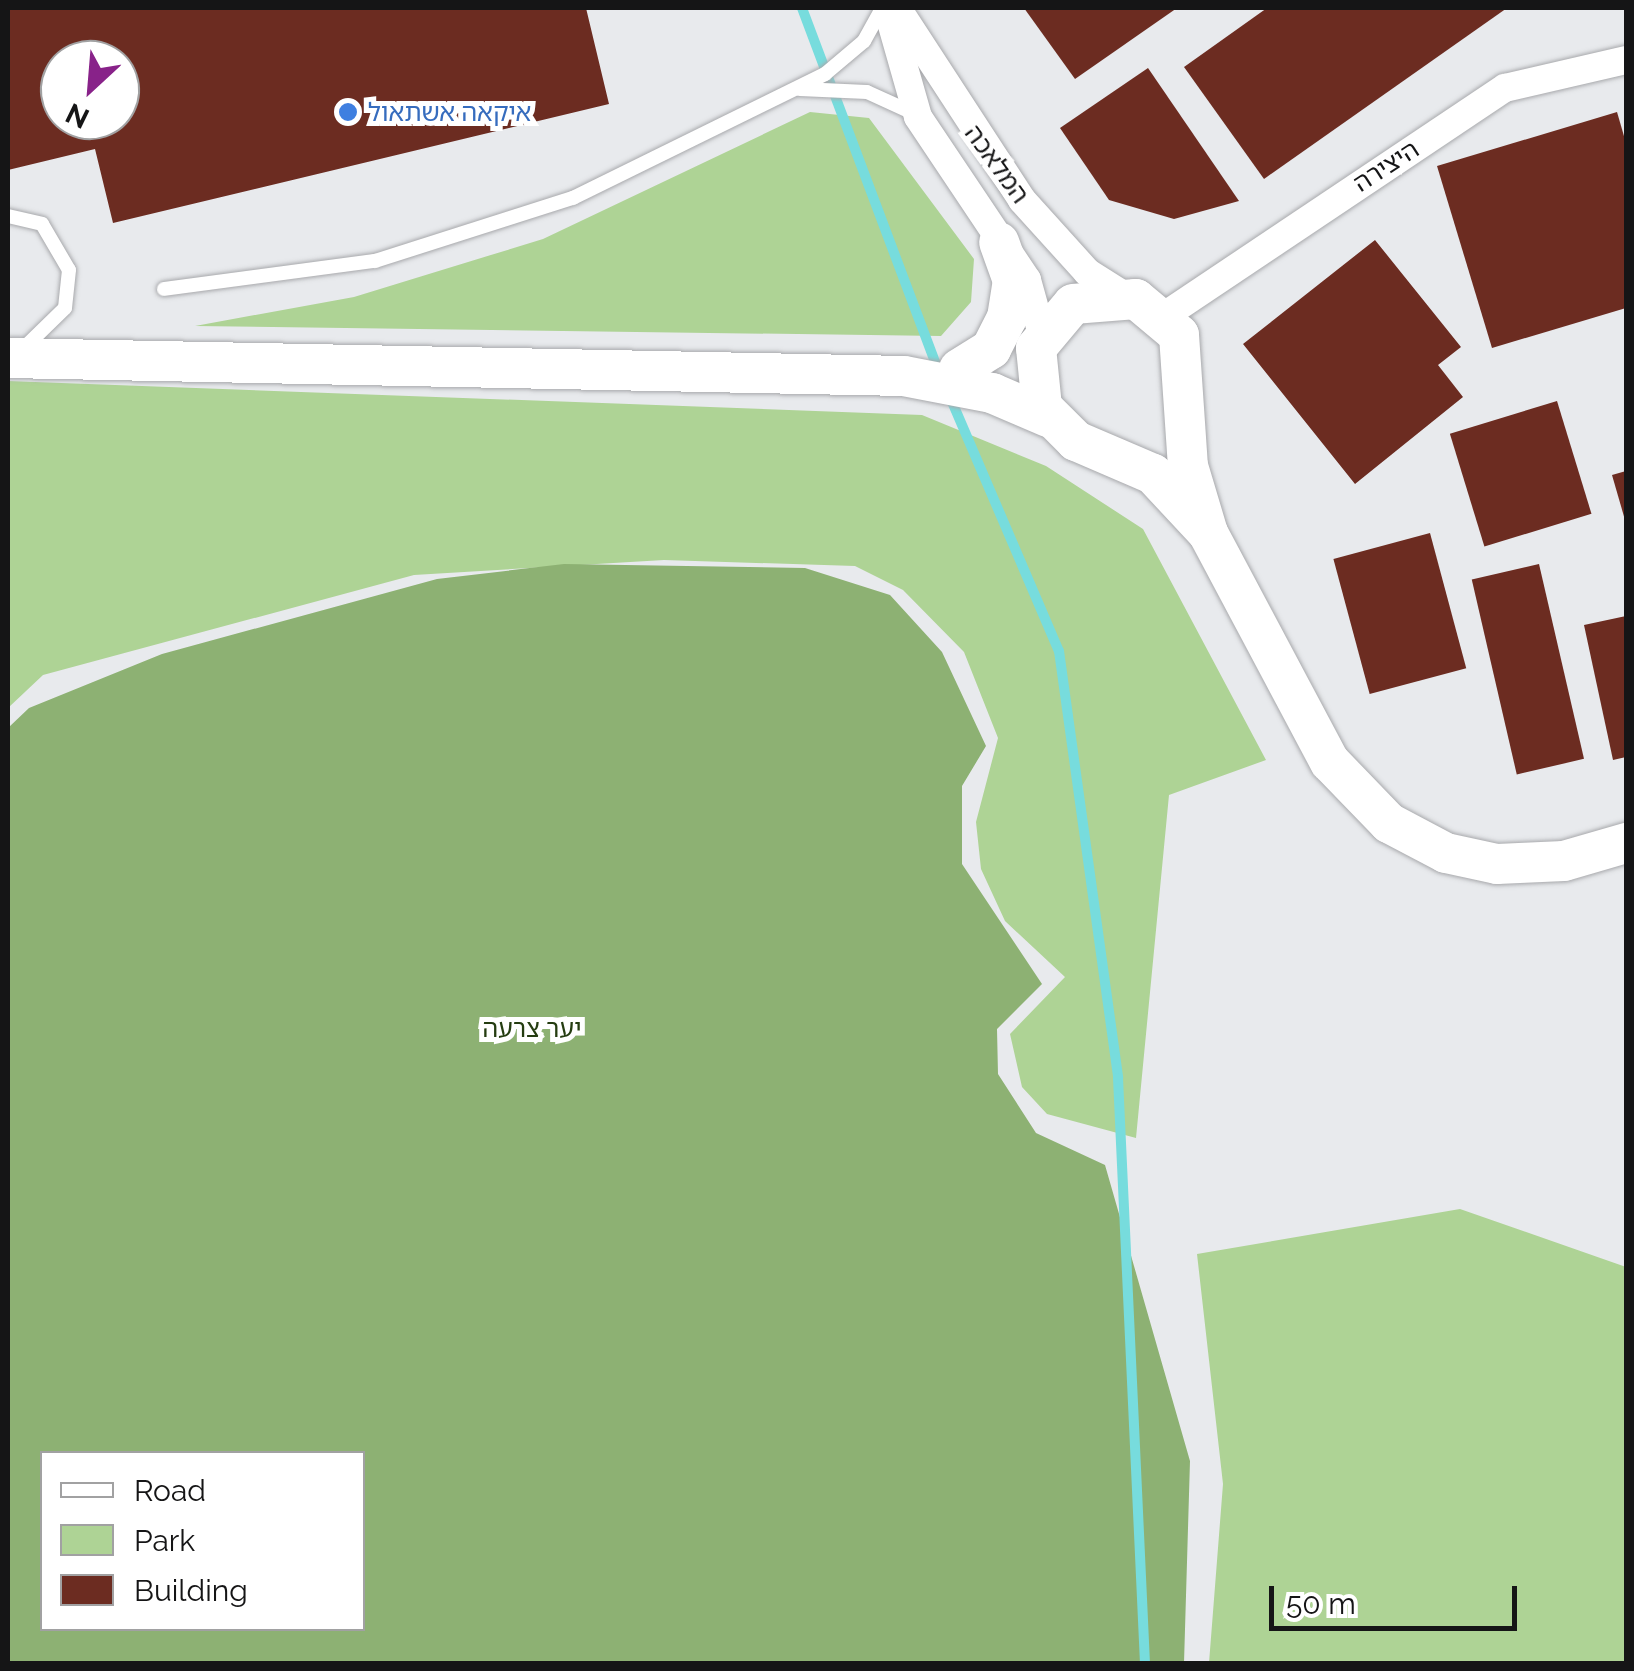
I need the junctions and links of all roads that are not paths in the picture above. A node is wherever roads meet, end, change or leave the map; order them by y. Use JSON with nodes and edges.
{"nodes":[{"id":1,"x":884,"y":8,"type":"edge"},
{"id":2,"x":897,"y":8,"type":"edge"},
{"id":3,"x":1626,"y":60,"type":"edge"},
{"id":4,"x":789,"y":90,"type":"junction"},
{"id":5,"x":918,"y":117,"type":"junction"},
{"id":6,"x":8,"y":216,"type":"edge"},
{"id":7,"x":999,"y":242,"type":"junction"},
{"id":8,"x":164,"y":289,"type":"dead end"},
{"id":9,"x":1125,"y":296,"type":"junction"},
{"id":10,"x":1164,"y":316,"type":"junction"},
{"id":11,"x":1042,"y":336,"type":"junction"},
{"id":12,"x":8,"y":356,"type":"edge"},
{"id":13,"x":959,"y":369,"type":"junction"},
{"id":14,"x":904,"y":376,"type":"junction"},
{"id":15,"x":1184,"y":393,"type":"junction"},
{"id":16,"x":1048,"y":417,"type":"junction"},
{"id":17,"x":1100,"y":448,"type":"junction"},
{"id":18,"x":1208,"y":533,"type":"junction"},
{"id":19,"x":1626,"y":843,"type":"edge"}],
"edges":[{"from":1,"to":4,"type":"lane"},
{"from":1,"to":5,"type":"street","name":"המלאכה"},
{"from":2,"to":9,"type":"street","name":"המלאכה"},
{"from":3,"to":10,"type":"street","name":"היצירה"},
{"from":4,"to":5,"type":"lane"},
{"from":4,"to":8,"type":"lane"},
{"from":5,"to":7,"type":"street","name":"המלאכה"},
{"from":6,"to":12,"type":"lane"},
{"from":7,"to":11,"type":"street","name":"המלאכה"},
{"from":7,"to":13,"type":"street"},
{"from":9,"to":10,"type":"street"},
{"from":9,"to":11,"type":"street"},
{"from":10,"to":15,"type":"street"},
{"from":11,"to":13,"type":"street"},
{"from":11,"to":16,"type":"street"},
{"from":12,"to":14,"type":"street"},
{"from":13,"to":14,"type":"street"},
{"from":14,"to":16,"type":"street"},
{"from":15,"to":17,"type":"street"},
{"from":15,"to":18,"type":"street"},
{"from":16,"to":17,"type":"street"},
{"from":17,"to":18,"type":"street"},
{"from":18,"to":19,"type":"street"}]}
